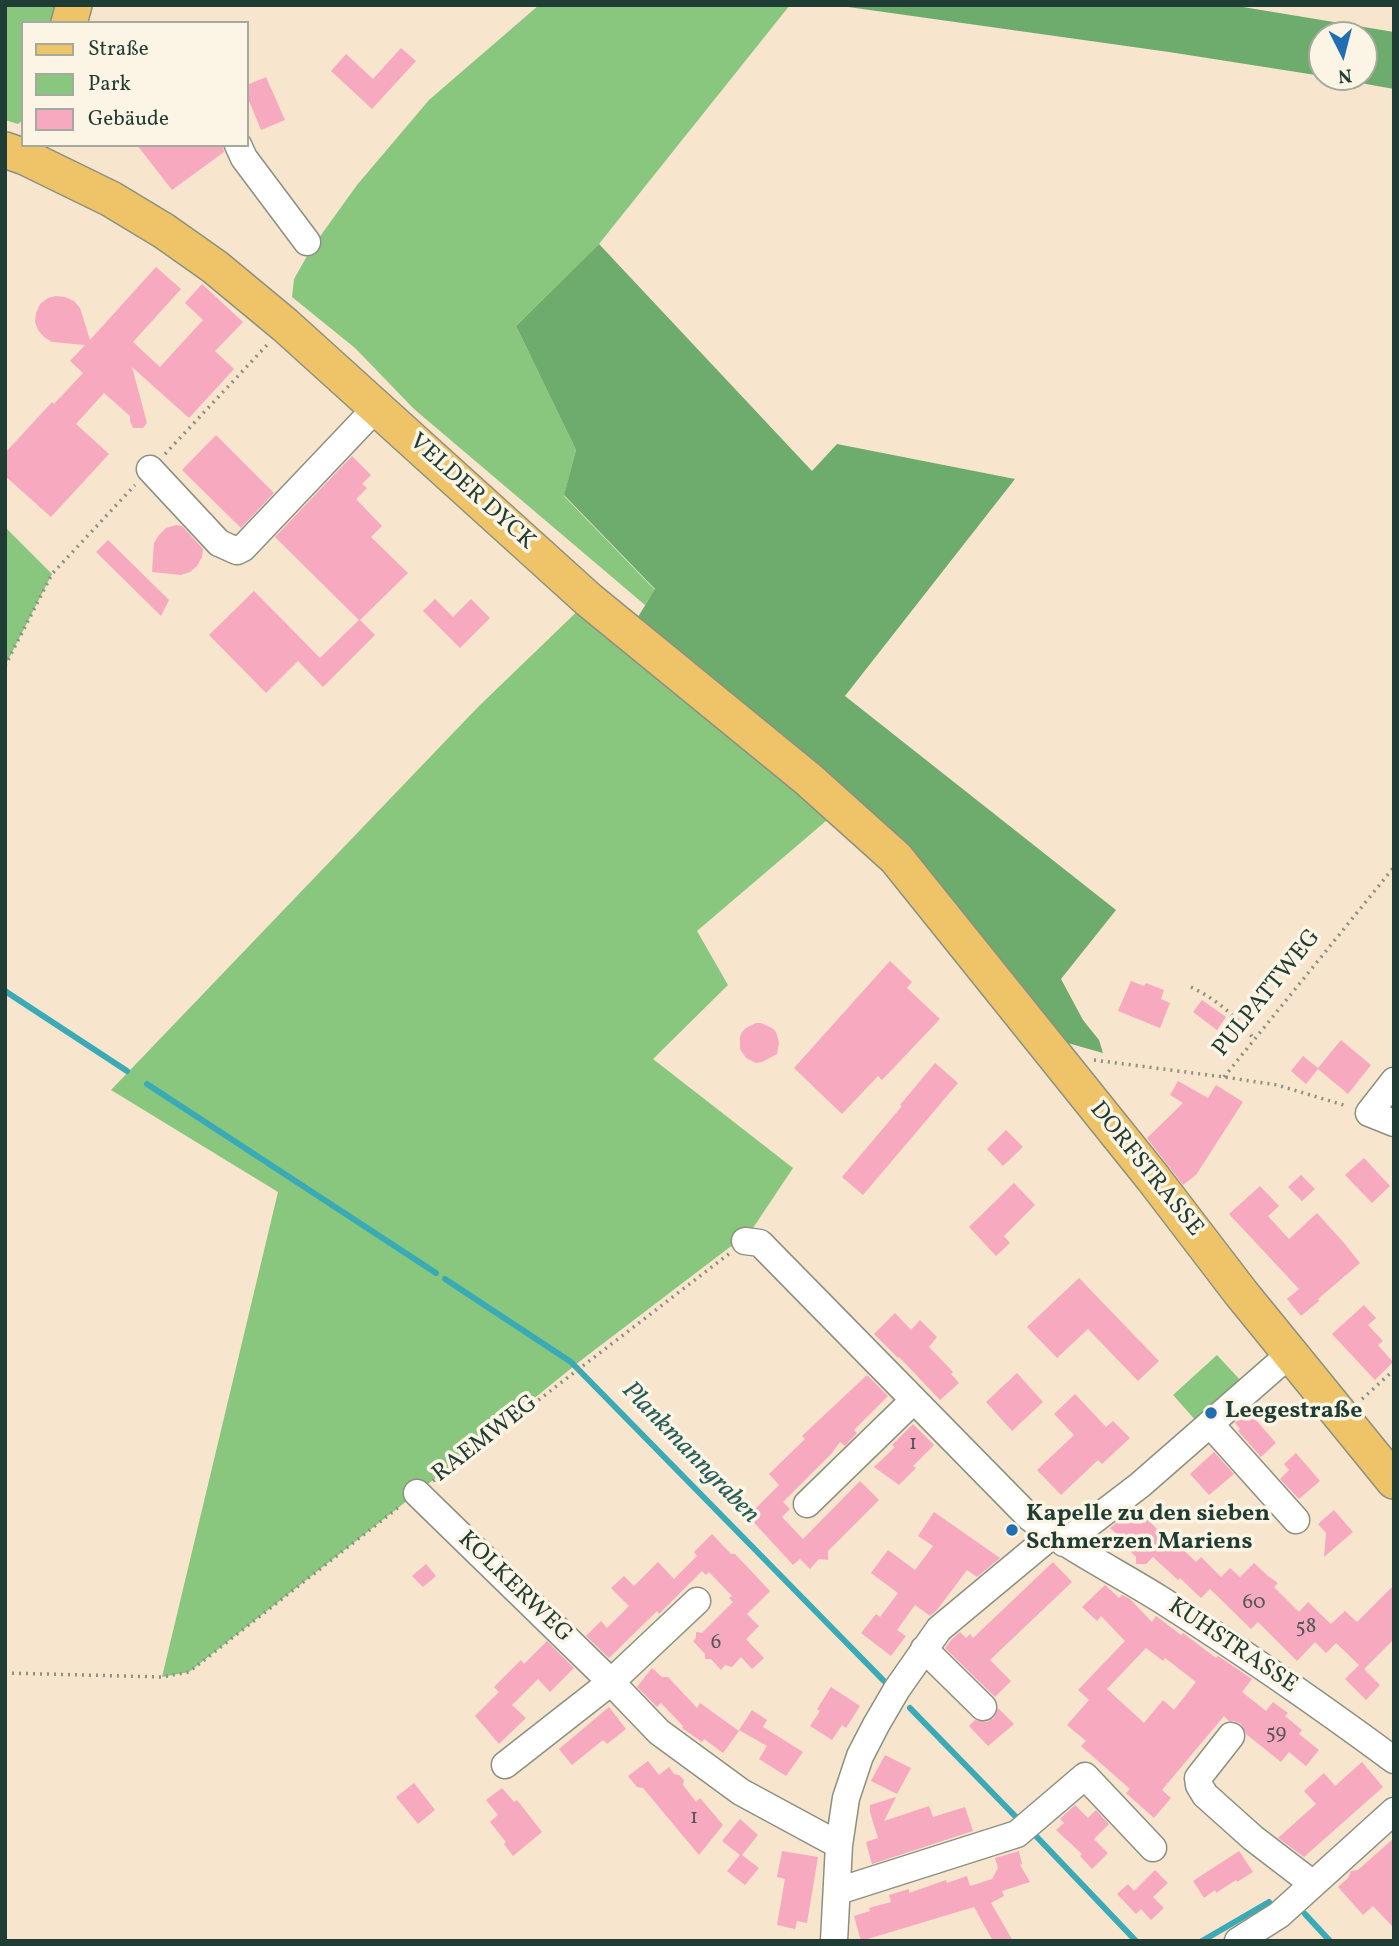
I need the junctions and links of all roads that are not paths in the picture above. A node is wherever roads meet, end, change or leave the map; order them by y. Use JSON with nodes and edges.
{"nodes":[{"id":1,"x":239,"y":147,"type":"edge"},
{"id":2,"x":20,"y":151,"type":"edge"},
{"id":3,"x":307,"y":242,"type":"dead end"},
{"id":4,"x":376,"y":408,"type":"junction"},
{"id":5,"x":150,"y":469,"type":"dead end"},
{"id":6,"x":896,"y":858,"type":"joint"},
{"id":7,"x":1394,"y":1081,"type":"edge"},
{"id":8,"x":1382,"y":1118,"type":"edge"},
{"id":9,"x":745,"y":1241,"type":"road end"},
{"id":10,"x":1291,"y":1353,"type":"junction"},
{"id":11,"x":914,"y":1400,"type":"junction"},
{"id":12,"x":1210,"y":1424,"type":"junction"},
{"id":13,"x":1394,"y":1481,"type":"edge"},
{"id":14,"x":417,"y":1493,"type":"road end"},
{"id":15,"x":807,"y":1504,"type":"dead end"},
{"id":16,"x":1296,"y":1520,"type":"dead end"},
{"id":17,"x":1058,"y":1539,"type":"junction"},
{"id":18,"x":697,"y":1601,"type":"dead end"},
{"id":19,"x":924,"y":1649,"type":"junction"},
{"id":20,"x":611,"y":1682,"type":"junction"},
{"id":21,"x":983,"y":1707,"type":"dead end"},
{"id":22,"x":1231,"y":1736,"type":"dead end"},
{"id":23,"x":1394,"y":1760,"type":"edge"},
{"id":24,"x":505,"y":1765,"type":"dead end"},
{"id":25,"x":1394,"y":1811,"type":"edge"},
{"id":26,"x":839,"y":1844,"type":"junction"},
{"id":27,"x":1153,"y":1848,"type":"dead end"},
{"id":28,"x":1313,"y":1884,"type":"junction"},
{"id":29,"x":838,"y":1891,"type":"junction"},
{"id":30,"x":834,"y":1941,"type":"edge"},
{"id":31,"x":1238,"y":1941,"type":"edge"}],
"edges":[{"from":1,"to":3,"type":"street"},
{"from":2,"to":4,"type":"main road","name":"VELDER DYCK"},
{"from":4,"to":5,"type":"street"},
{"from":4,"to":6,"type":"main road","name":"VELDER DYCK"},
{"from":6,"to":10,"type":"main road","name":"DORFSTRASSE"},
{"from":7,"to":8,"type":"street"},
{"from":9,"to":11,"type":"street"},
{"from":10,"to":12,"type":"street"},
{"from":10,"to":13,"type":"main road","name":"DORFSTRASSE"},
{"from":11,"to":15,"type":"street"},
{"from":11,"to":17,"type":"street"},
{"from":12,"to":16,"type":"street"},
{"from":12,"to":17,"type":"street"},
{"from":14,"to":20,"type":"street","name":"KOLKERWEG"},
{"from":17,"to":19,"type":"street"},
{"from":17,"to":23,"type":"street","name":"KUHSTRASSE"},
{"from":18,"to":20,"type":"street"},
{"from":19,"to":21,"type":"street"},
{"from":19,"to":26,"type":"street"},
{"from":20,"to":24,"type":"street"},
{"from":20,"to":26,"type":"street","name":"KOLKERWEG"},
{"from":22,"to":28,"type":"street"},
{"from":25,"to":28,"type":"street"},
{"from":26,"to":29,"type":"street"},
{"from":27,"to":29,"type":"street"},
{"from":28,"to":31,"type":"street"},
{"from":29,"to":30,"type":"street"}]}
